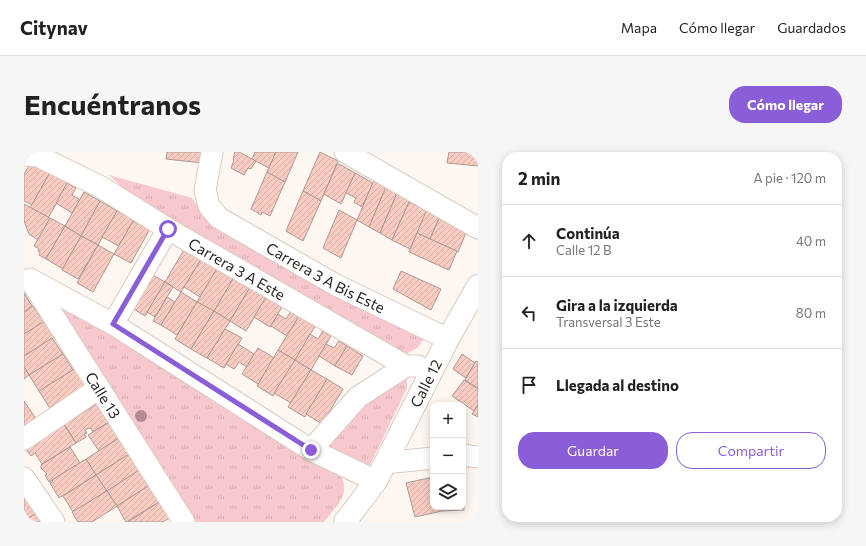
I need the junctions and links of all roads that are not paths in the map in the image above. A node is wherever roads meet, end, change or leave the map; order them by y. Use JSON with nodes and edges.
{"nodes":[{"id":1,"x":212,"y":152,"type":"edge"},
{"id":2,"x":345,"y":152,"type":"edge"},
{"id":3,"x":24,"y":155,"type":"edge"},
{"id":4,"x":478,"y":228,"type":"edge"},
{"id":5,"x":168,"y":229,"type":"junction"},
{"id":6,"x":27,"y":273,"type":"edge"},
{"id":7,"x":475,"y":299,"type":"edge"},
{"id":8,"x":113,"y":324,"type":"junction"},
{"id":9,"x":448,"y":339,"type":"junction"},
{"id":10,"x":435,"y":365,"type":"junction"},
{"id":11,"x":406,"y":366,"type":"junction"},
{"id":12,"x":99,"y":388,"type":"junction"},
{"id":13,"x":24,"y":439,"type":"edge"},
{"id":14,"x":311,"y":450,"type":"junction"},
{"id":15,"x":466,"y":455,"type":"edge"},
{"id":16,"x":478,"y":456,"type":"edge"},
{"id":17,"x":430,"y":459,"type":"edge"},
{"id":18,"x":381,"y":472,"type":"junction"},
{"id":19,"x":24,"y":478,"type":"edge"},
{"id":20,"x":54,"y":522,"type":"edge"},
{"id":21,"x":184,"y":522,"type":"edge"},
{"id":22,"x":345,"y":522,"type":"edge"}],
"edges":[{"from":1,"to":9,"type":"street","name":"Carrera 3 A Bis Este"},
{"from":2,"to":4,"type":"street"},
{"from":3,"to":5,"type":"street","name":"Carrera 3 A Este"},
{"from":5,"to":8,"type":"street"},
{"from":5,"to":11,"type":"street","name":"Carrera 3 A Este"},
{"from":6,"to":8,"type":"street"},
{"from":6,"to":12,"type":"street","name":"Calle 13"},
{"from":7,"to":9,"type":"street","name":"Calle 12"},
{"from":8,"to":14,"type":"street"},
{"from":9,"to":10,"type":"street","name":"Calle 12"},
{"from":10,"to":11,"type":"street"},
{"from":10,"to":18,"type":"street","name":"Calle 12"},
{"from":11,"to":14,"type":"street"},
{"from":12,"to":13,"type":"street"},
{"from":12,"to":21,"type":"street","name":"Calle 13"},
{"from":14,"to":18,"type":"street"},
{"from":15,"to":16,"type":"street"},
{"from":17,"to":18,"type":"street"},
{"from":18,"to":22,"type":"street","name":"Calle 12"},
{"from":19,"to":20,"type":"street"}]}
